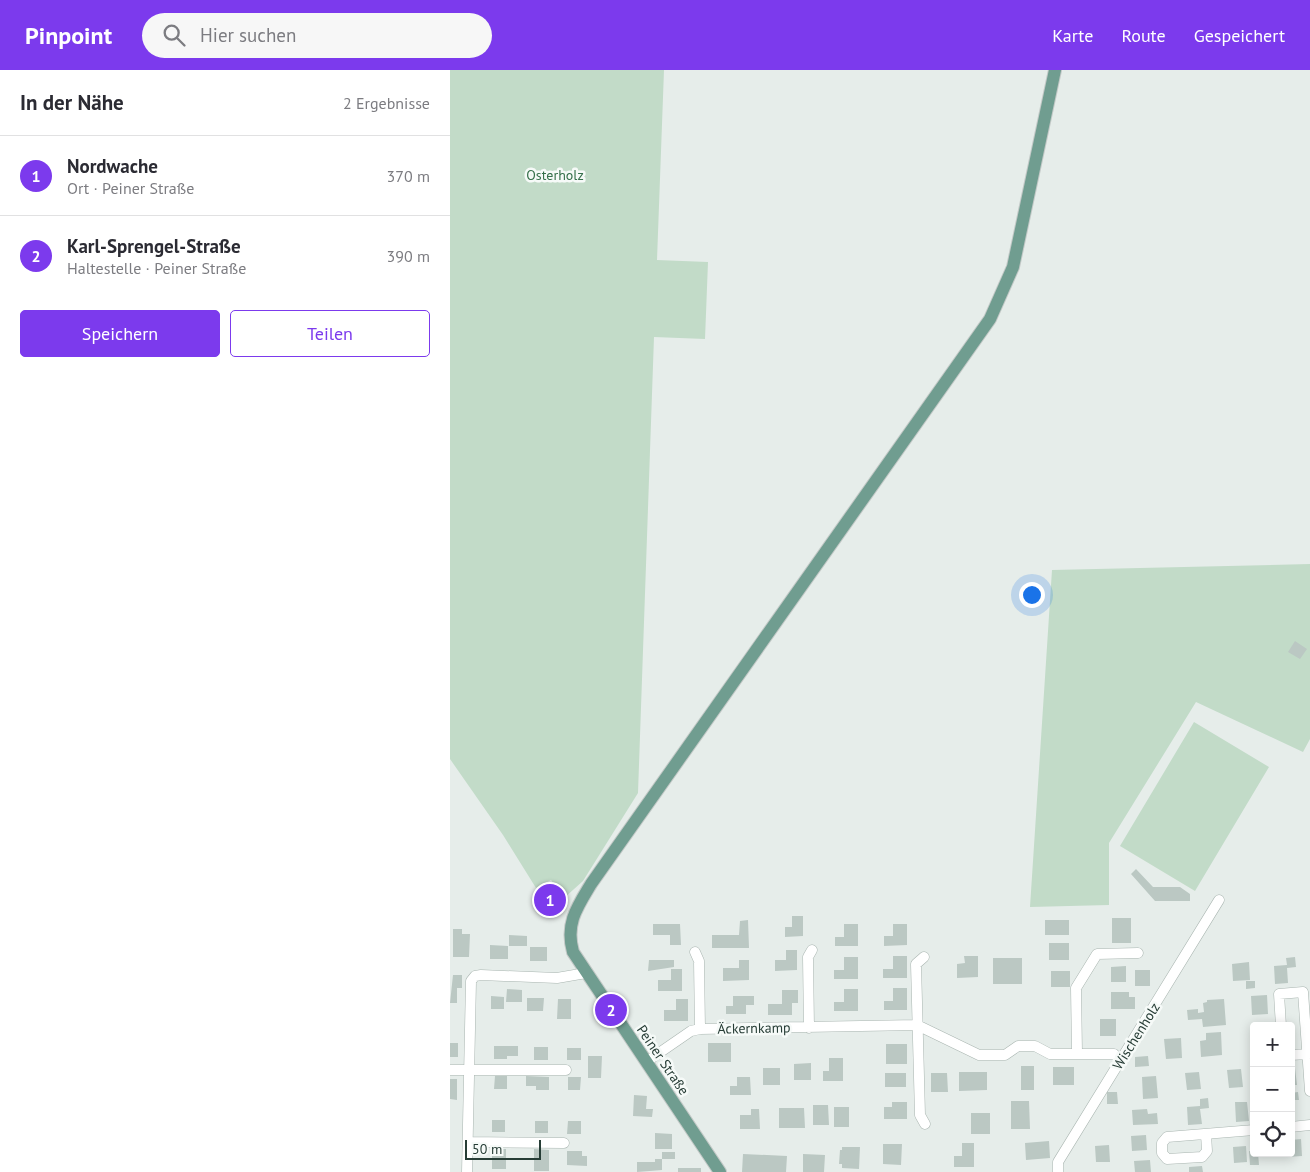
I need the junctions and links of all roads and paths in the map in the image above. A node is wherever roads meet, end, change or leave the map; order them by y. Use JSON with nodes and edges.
{"nodes":[{"id":1,"x":1055,"y":70,"type":"edge"},
{"id":2,"x":1219,"y":900,"type":"dead end"},
{"id":3,"x":812,"y":950,"type":"dead end"},
{"id":4,"x":695,"y":952,"type":"dead end"},
{"id":5,"x":1138,"y":953,"type":"dead end"},
{"id":6,"x":924,"y":957,"type":"dead end"},
{"id":7,"x":586,"y":973,"type":"junction"},
{"id":8,"x":1281,"y":1022,"type":"edge"},
{"id":9,"x":917,"y":1025,"type":"junction"},
{"id":10,"x":809,"y":1028,"type":"junction"},
{"id":11,"x":700,"y":1029,"type":"junction"},
{"id":12,"x":1077,"y":1053,"type":"junction"},
{"id":13,"x":1114,"y":1054,"type":"dead end"},
{"id":14,"x":1308,"y":1054,"type":"junction"},
{"id":15,"x":1295,"y":1056,"type":"edge"},
{"id":16,"x":646,"y":1062,"type":"junction"},
{"id":17,"x":450,"y":1070,"type":"edge"},
{"id":18,"x":469,"y":1070,"type":"junction"},
{"id":19,"x":566,"y":1070,"type":"dead end"},
{"id":20,"x":1310,"y":1092,"type":"edge"},
{"id":21,"x":925,"y":1124,"type":"dead end"},
{"id":22,"x":1310,"y":1125,"type":"edge"},
{"id":23,"x":1295,"y":1127,"type":"edge"},
{"id":24,"x":1250,"y":1130,"type":"edge"},
{"id":25,"x":1206,"y":1134,"type":"dead end"},
{"id":26,"x":468,"y":1142,"type":"junction"},
{"id":27,"x":564,"y":1143,"type":"dead end"},
{"id":28,"x":467,"y":1172,"type":"edge"},
{"id":29,"x":720,"y":1172,"type":"edge"},
{"id":30,"x":1058,"y":1172,"type":"edge"}],
"edges":[{"from":1,"to":7,"type":"main road","name":"Peiner Straße"},
{"from":2,"to":30,"type":"street","name":"Wischenholz"},
{"from":3,"to":10,"type":"street","name":"Äckernkamp"},
{"from":4,"to":11,"type":"street","name":"Äckernkamp"},
{"from":5,"to":12,"type":"street"},
{"from":6,"to":9,"type":"street"},
{"from":7,"to":16,"type":"main road","name":"Peiner Straße"},
{"from":7,"to":18,"type":"street"},
{"from":8,"to":14,"type":"street"},
{"from":9,"to":10,"type":"street","name":"Äckernkamp"},
{"from":9,"to":12,"type":"street","name":"Äckernkamp"},
{"from":9,"to":21,"type":"street"},
{"from":10,"to":11,"type":"street","name":"Äckernkamp"},
{"from":11,"to":16,"type":"street","name":"Äckernkamp"},
{"from":12,"to":13,"type":"street","name":"Äckernkamp"},
{"from":14,"to":15,"type":"street"},
{"from":14,"to":20,"type":"street"},
{"from":16,"to":29,"type":"main road","name":"Peiner Straße"},
{"from":17,"to":18,"type":"street"},
{"from":18,"to":19,"type":"street"},
{"from":18,"to":26,"type":"street"},
{"from":22,"to":23,"type":"street"},
{"from":24,"to":25,"type":"street"},
{"from":26,"to":27,"type":"street"},
{"from":26,"to":28,"type":"street"}]}
